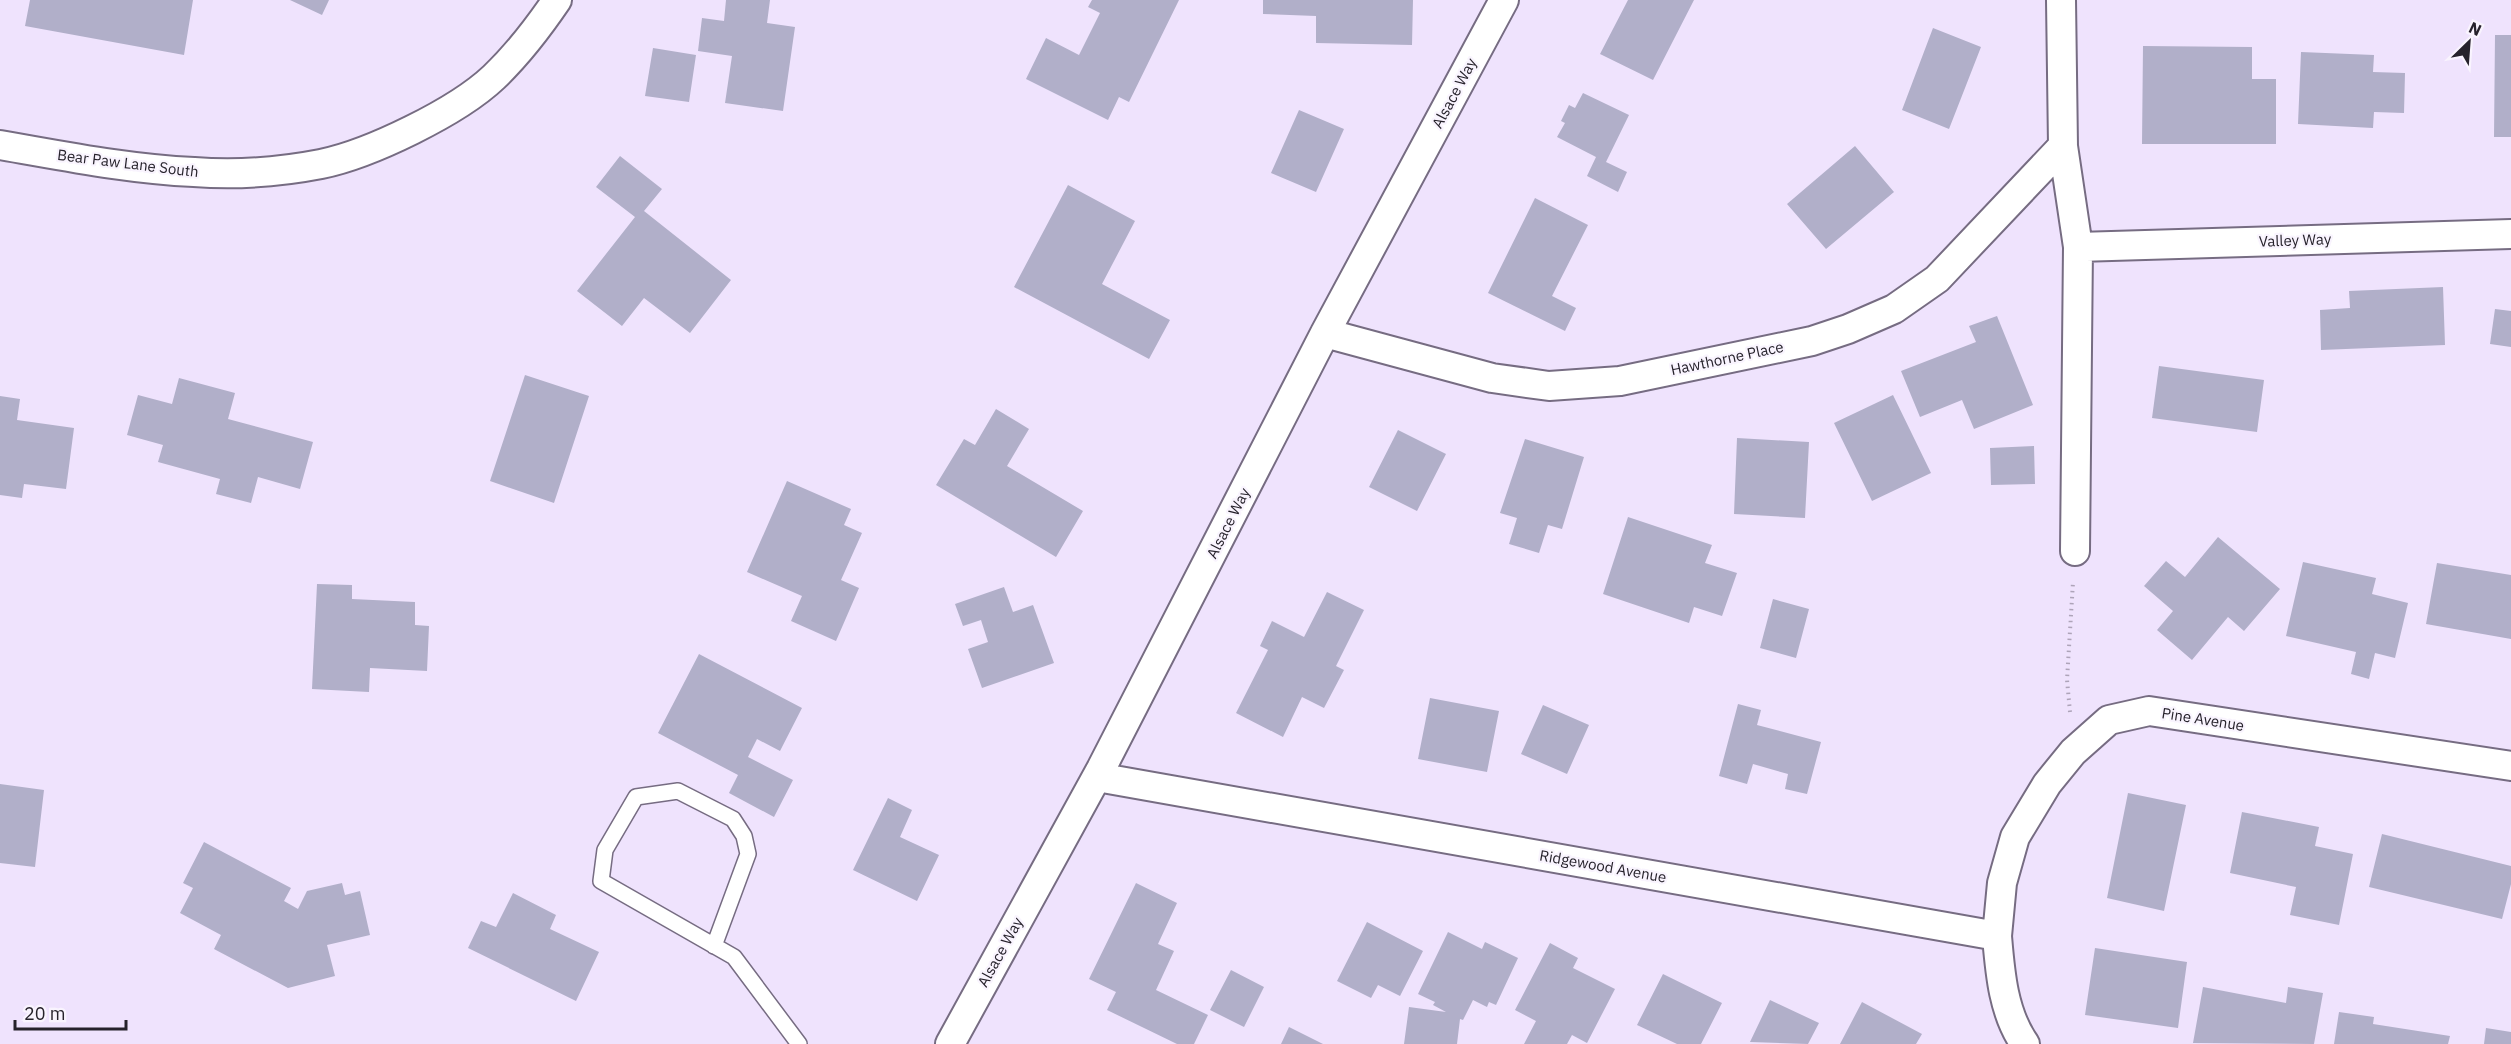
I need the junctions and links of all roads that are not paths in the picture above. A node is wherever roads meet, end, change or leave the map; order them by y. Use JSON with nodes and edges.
{"nodes":[{"id":1,"x":557,"y":0,"type":"edge"},
{"id":2,"x":1504,"y":0,"type":"edge"},
{"id":3,"x":2061,"y":0,"type":"edge"},
{"id":4,"x":0,"y":145,"type":"edge"},
{"id":5,"x":2063,"y":146,"type":"junction"},
{"id":6,"x":2511,"y":234,"type":"edge"},
{"id":7,"x":2078,"y":247,"type":"junction"},
{"id":8,"x":1325,"y":333,"type":"junction"},
{"id":9,"x":2075,"y":551,"type":"road end"},
{"id":10,"x":2511,"y":766,"type":"edge"},
{"id":11,"x":1097,"y":777,"type":"junction"},
{"id":12,"x":1997,"y":936,"type":"junction"},
{"id":13,"x":714,"y":945,"type":"junction"},
{"id":14,"x":800,"y":1044,"type":"edge"},
{"id":15,"x":950,"y":1044,"type":"edge"},
{"id":16,"x":2025,"y":1044,"type":"edge"}],
"edges":[{"from":1,"to":4,"type":"street","name":"Bear Paw Lane South"},
{"from":2,"to":8,"type":"street","name":"Alsace Way"},
{"from":3,"to":5,"type":"street"},
{"from":5,"to":7,"type":"street"},
{"from":5,"to":8,"type":"street","name":"Hawthorne Place"},
{"from":6,"to":7,"type":"street","name":"Valley Way"},
{"from":7,"to":9,"type":"street"},
{"from":8,"to":11,"type":"street","name":"Alsace Way"},
{"from":10,"to":12,"type":"street","name":"Pine Avenue"},
{"from":11,"to":12,"type":"street","name":"Ridgewood Avenue"},
{"from":11,"to":15,"type":"street","name":"Alsace Way"},
{"from":12,"to":16,"type":"street"},
{"from":13,"to":13,"type":"lane"},
{"from":13,"to":14,"type":"lane"}]}
